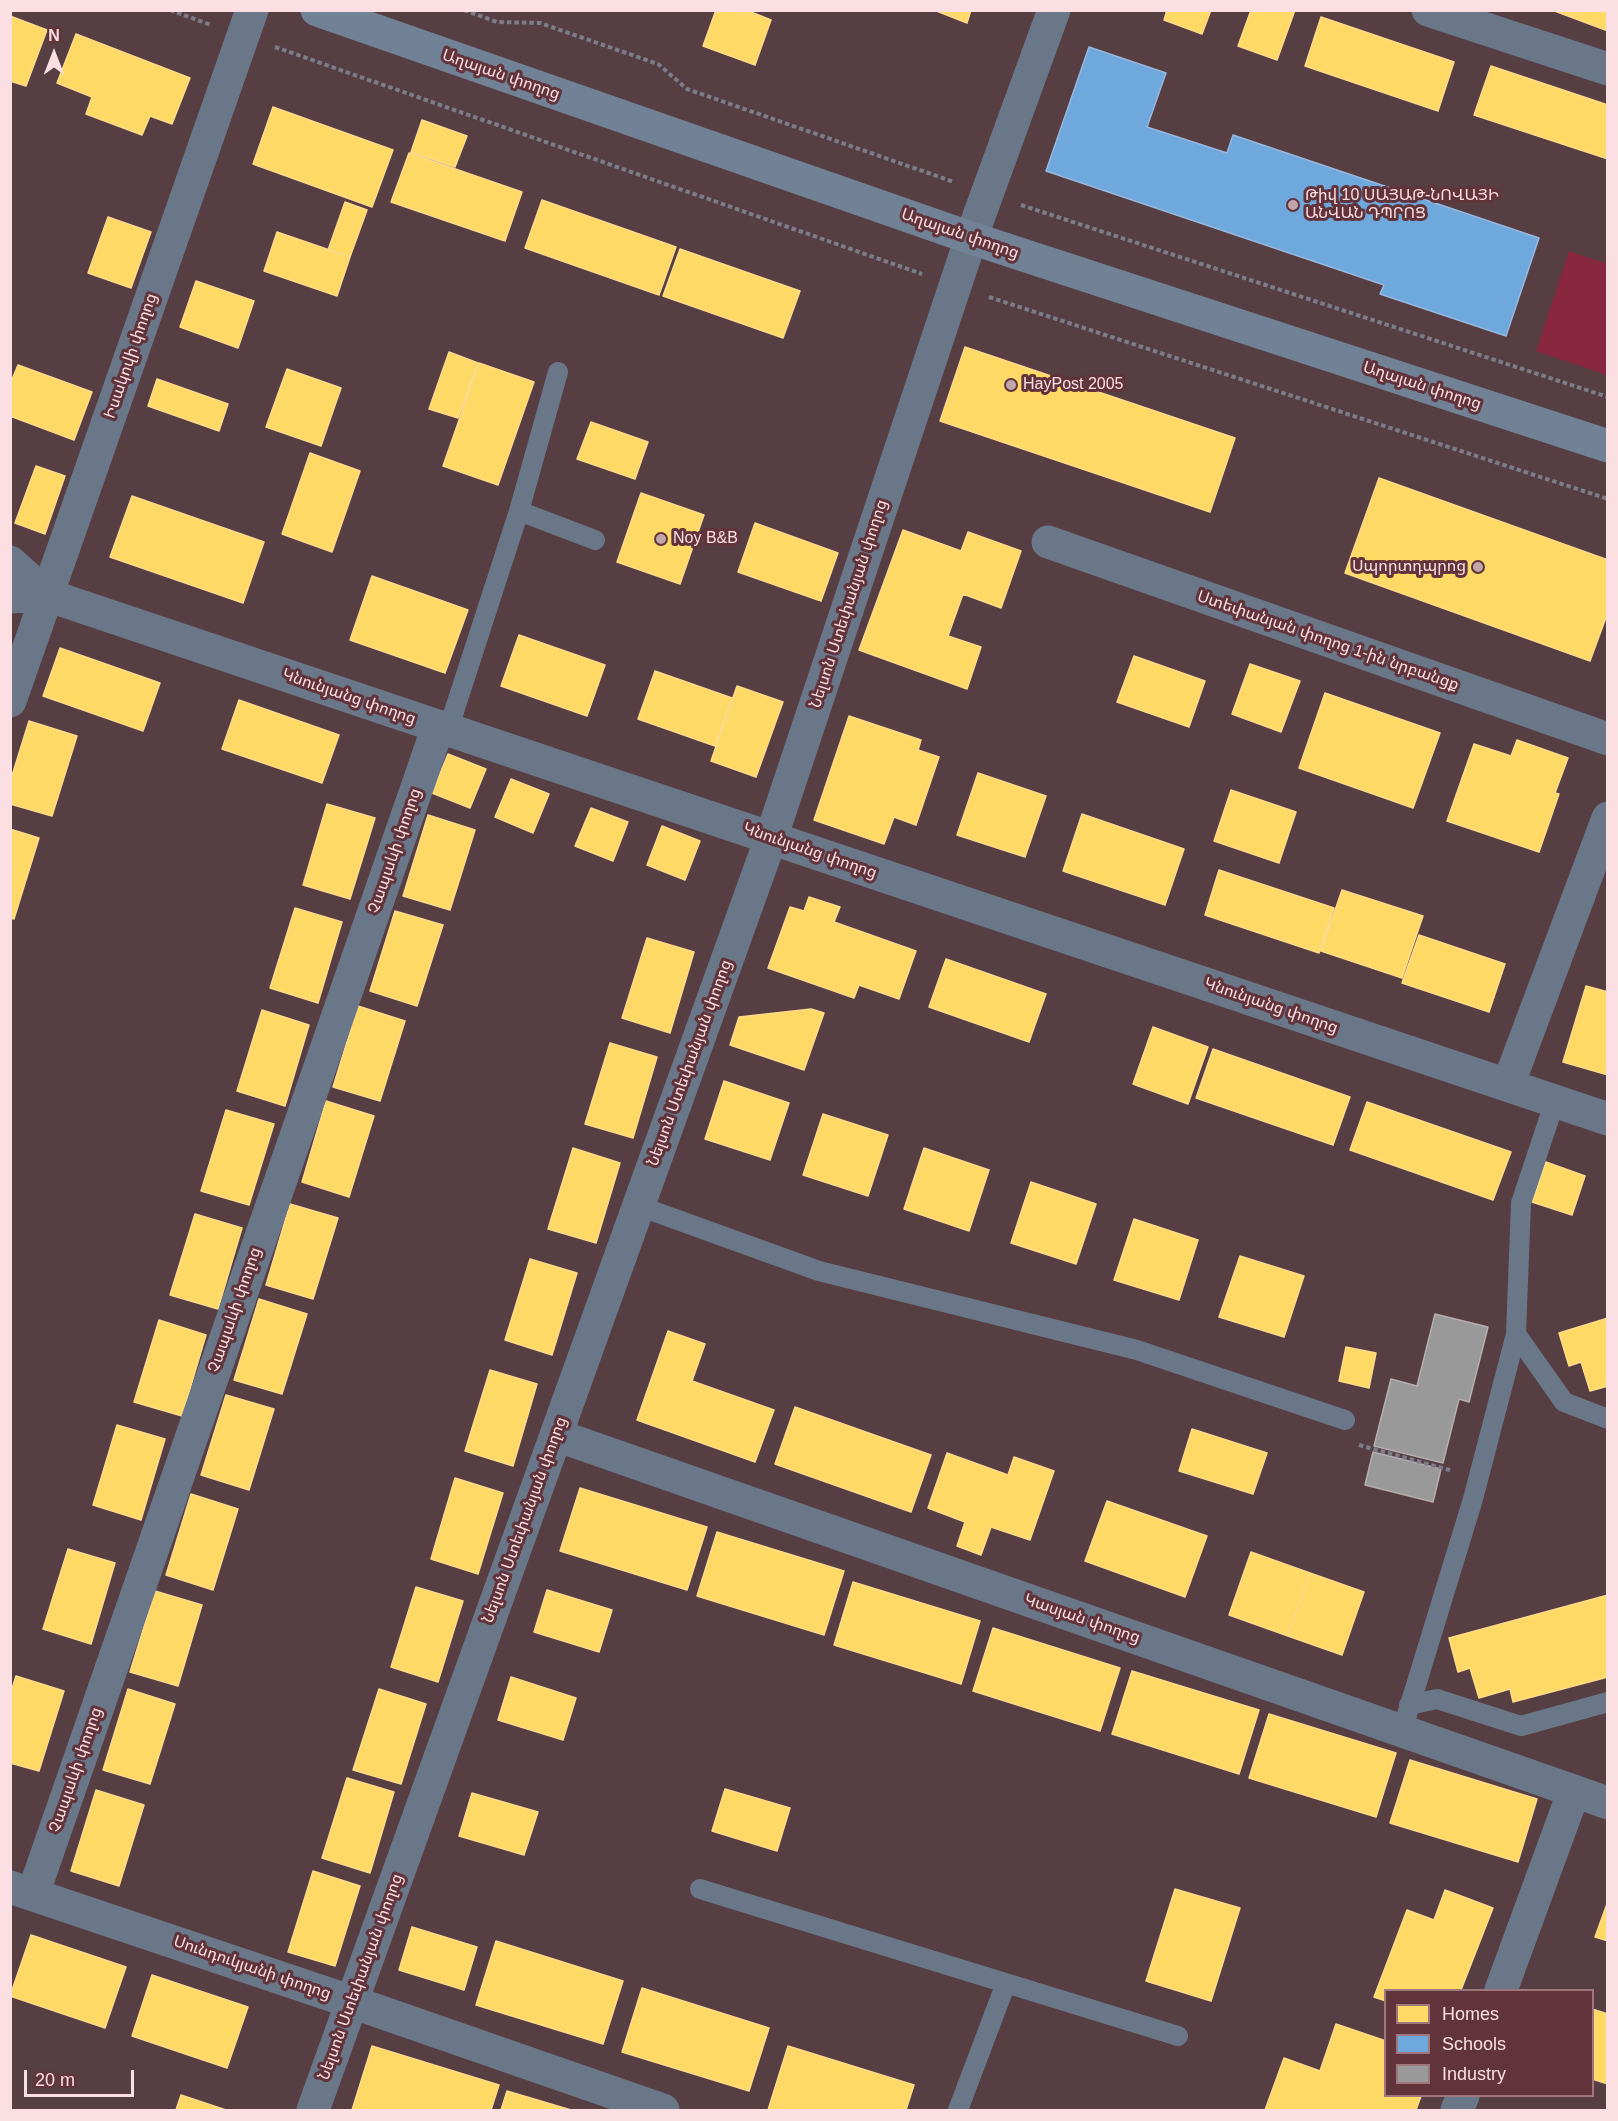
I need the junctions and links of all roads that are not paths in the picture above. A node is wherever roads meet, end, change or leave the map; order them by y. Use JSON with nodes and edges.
{"nodes":[{"id":1,"x":317,"y":10,"type":"edge"},
{"id":2,"x":1054,"y":10,"type":"edge"},
{"id":3,"x":1428,"y":10,"type":"edge"},
{"id":4,"x":248,"y":23,"type":"edge"},
{"id":5,"x":1608,"y":69,"type":"edge"},
{"id":6,"x":971,"y":238,"type":"junction"},
{"id":7,"x":558,"y":372,"type":"dead end"},
{"id":8,"x":1608,"y":447,"type":"edge"},
{"id":9,"x":519,"y":511,"type":"junction"},
{"id":10,"x":595,"y":540,"type":"dead end"},
{"id":11,"x":1048,"y":542,"type":"dead end"},
{"id":12,"x":10,"y":562,"type":"edge"},
{"id":13,"x":47,"y":595,"type":"junction"},
{"id":14,"x":10,"y":597,"type":"edge"},
{"id":15,"x":10,"y":701,"type":"edge"},
{"id":16,"x":443,"y":728,"type":"junction"},
{"id":17,"x":1608,"y":739,"type":"edge"},
{"id":18,"x":1608,"y":818,"type":"edge"},
{"id":19,"x":771,"y":838,"type":"junction"},
{"id":20,"x":1508,"y":1085,"type":"junction"},
{"id":21,"x":1555,"y":1101,"type":"junction"},
{"id":22,"x":1608,"y":1119,"type":"edge"},
{"id":23,"x":639,"y":1206,"type":"junction"},
{"id":24,"x":1516,"y":1334,"type":"junction"},
{"id":25,"x":1608,"y":1419,"type":"edge"},
{"id":26,"x":1345,"y":1420,"type":"road end"},
{"id":27,"x":556,"y":1435,"type":"junction"},
{"id":28,"x":1608,"y":1702,"type":"edge"},
{"id":29,"x":1406,"y":1718,"type":"junction"},
{"id":30,"x":1574,"y":1791,"type":"junction"},
{"id":31,"x":1608,"y":1803,"type":"edge"},
{"id":32,"x":700,"y":1889,"type":"dead end"},
{"id":33,"x":22,"y":1890,"type":"edge"},
{"id":34,"x":1006,"y":1983,"type":"junction"},
{"id":35,"x":1501,"y":1989,"type":"edge"},
{"id":36,"x":352,"y":2002,"type":"junction"},
{"id":37,"x":1178,"y":2036,"type":"dead end"},
{"id":38,"x":313,"y":2110,"type":"edge"},
{"id":39,"x":663,"y":2110,"type":"edge"},
{"id":40,"x":958,"y":2110,"type":"edge"}],
"edges":[{"from":1,"to":6,"type":"main road","name":"Աղայան փողոց"},
{"from":2,"to":6,"type":"street","name":"Նելսոն Ստեփանյան փողոց"},
{"from":3,"to":5,"type":"street"},
{"from":4,"to":13,"type":"street","name":"Իսակովի փողոց"},
{"from":6,"to":8,"type":"main road","name":"Աղայան փողոց"},
{"from":6,"to":19,"type":"street","name":"Նելսոն Ստեփանյան փողոց"},
{"from":7,"to":9,"type":"lane"},
{"from":9,"to":10,"type":"lane"},
{"from":9,"to":16,"type":"lane"},
{"from":11,"to":17,"type":"street","name":"Ստեփանյան փողոց 1-ին նրբանցք"},
{"from":12,"to":13,"type":"street"},
{"from":13,"to":14,"type":"street","name":"Կնունյանց փողոց"},
{"from":13,"to":15,"type":"street","name":"Իսակովի փողոց"},
{"from":13,"to":16,"type":"street","name":"Կնունյանց փողոց"},
{"from":16,"to":19,"type":"street","name":"Կնունյանց փողոց"},
{"from":16,"to":33,"type":"street","name":"Չապաևի փողոց"},
{"from":18,"to":20,"type":"street"},
{"from":19,"to":20,"type":"street","name":"Կնունյանց փողոց"},
{"from":19,"to":23,"type":"street","name":"Նելսոն Ստեփանյան փողոց"},
{"from":20,"to":21,"type":"street","name":"Կնունյանց փողոց"},
{"from":21,"to":22,"type":"street","name":"Կնունյանց փողոց"},
{"from":21,"to":24,"type":"lane"},
{"from":23,"to":26,"type":"lane"},
{"from":23,"to":27,"type":"street","name":"Նելսոն Ստեփանյան փողոց"},
{"from":24,"to":25,"type":"lane"},
{"from":24,"to":29,"type":"lane"},
{"from":27,"to":29,"type":"street","name":"Կասյան փողոց"},
{"from":27,"to":36,"type":"street","name":"Նելսոն Ստեփանյան փողոց"},
{"from":28,"to":29,"type":"lane"},
{"from":29,"to":30,"type":"street","name":"Կասյան փողոց"},
{"from":30,"to":31,"type":"street","name":"Կասյան փողոց"},
{"from":30,"to":35,"type":"street"},
{"from":32,"to":34,"type":"lane"},
{"from":33,"to":36,"type":"street","name":"Սունդուկյանի փողոց"},
{"from":34,"to":37,"type":"lane"},
{"from":34,"to":40,"type":"lane"},
{"from":36,"to":38,"type":"street","name":"Նելսոն Ստեփանյան փողոց"},
{"from":36,"to":39,"type":"street","name":"Սունդուկյանի փողոց"}]}
